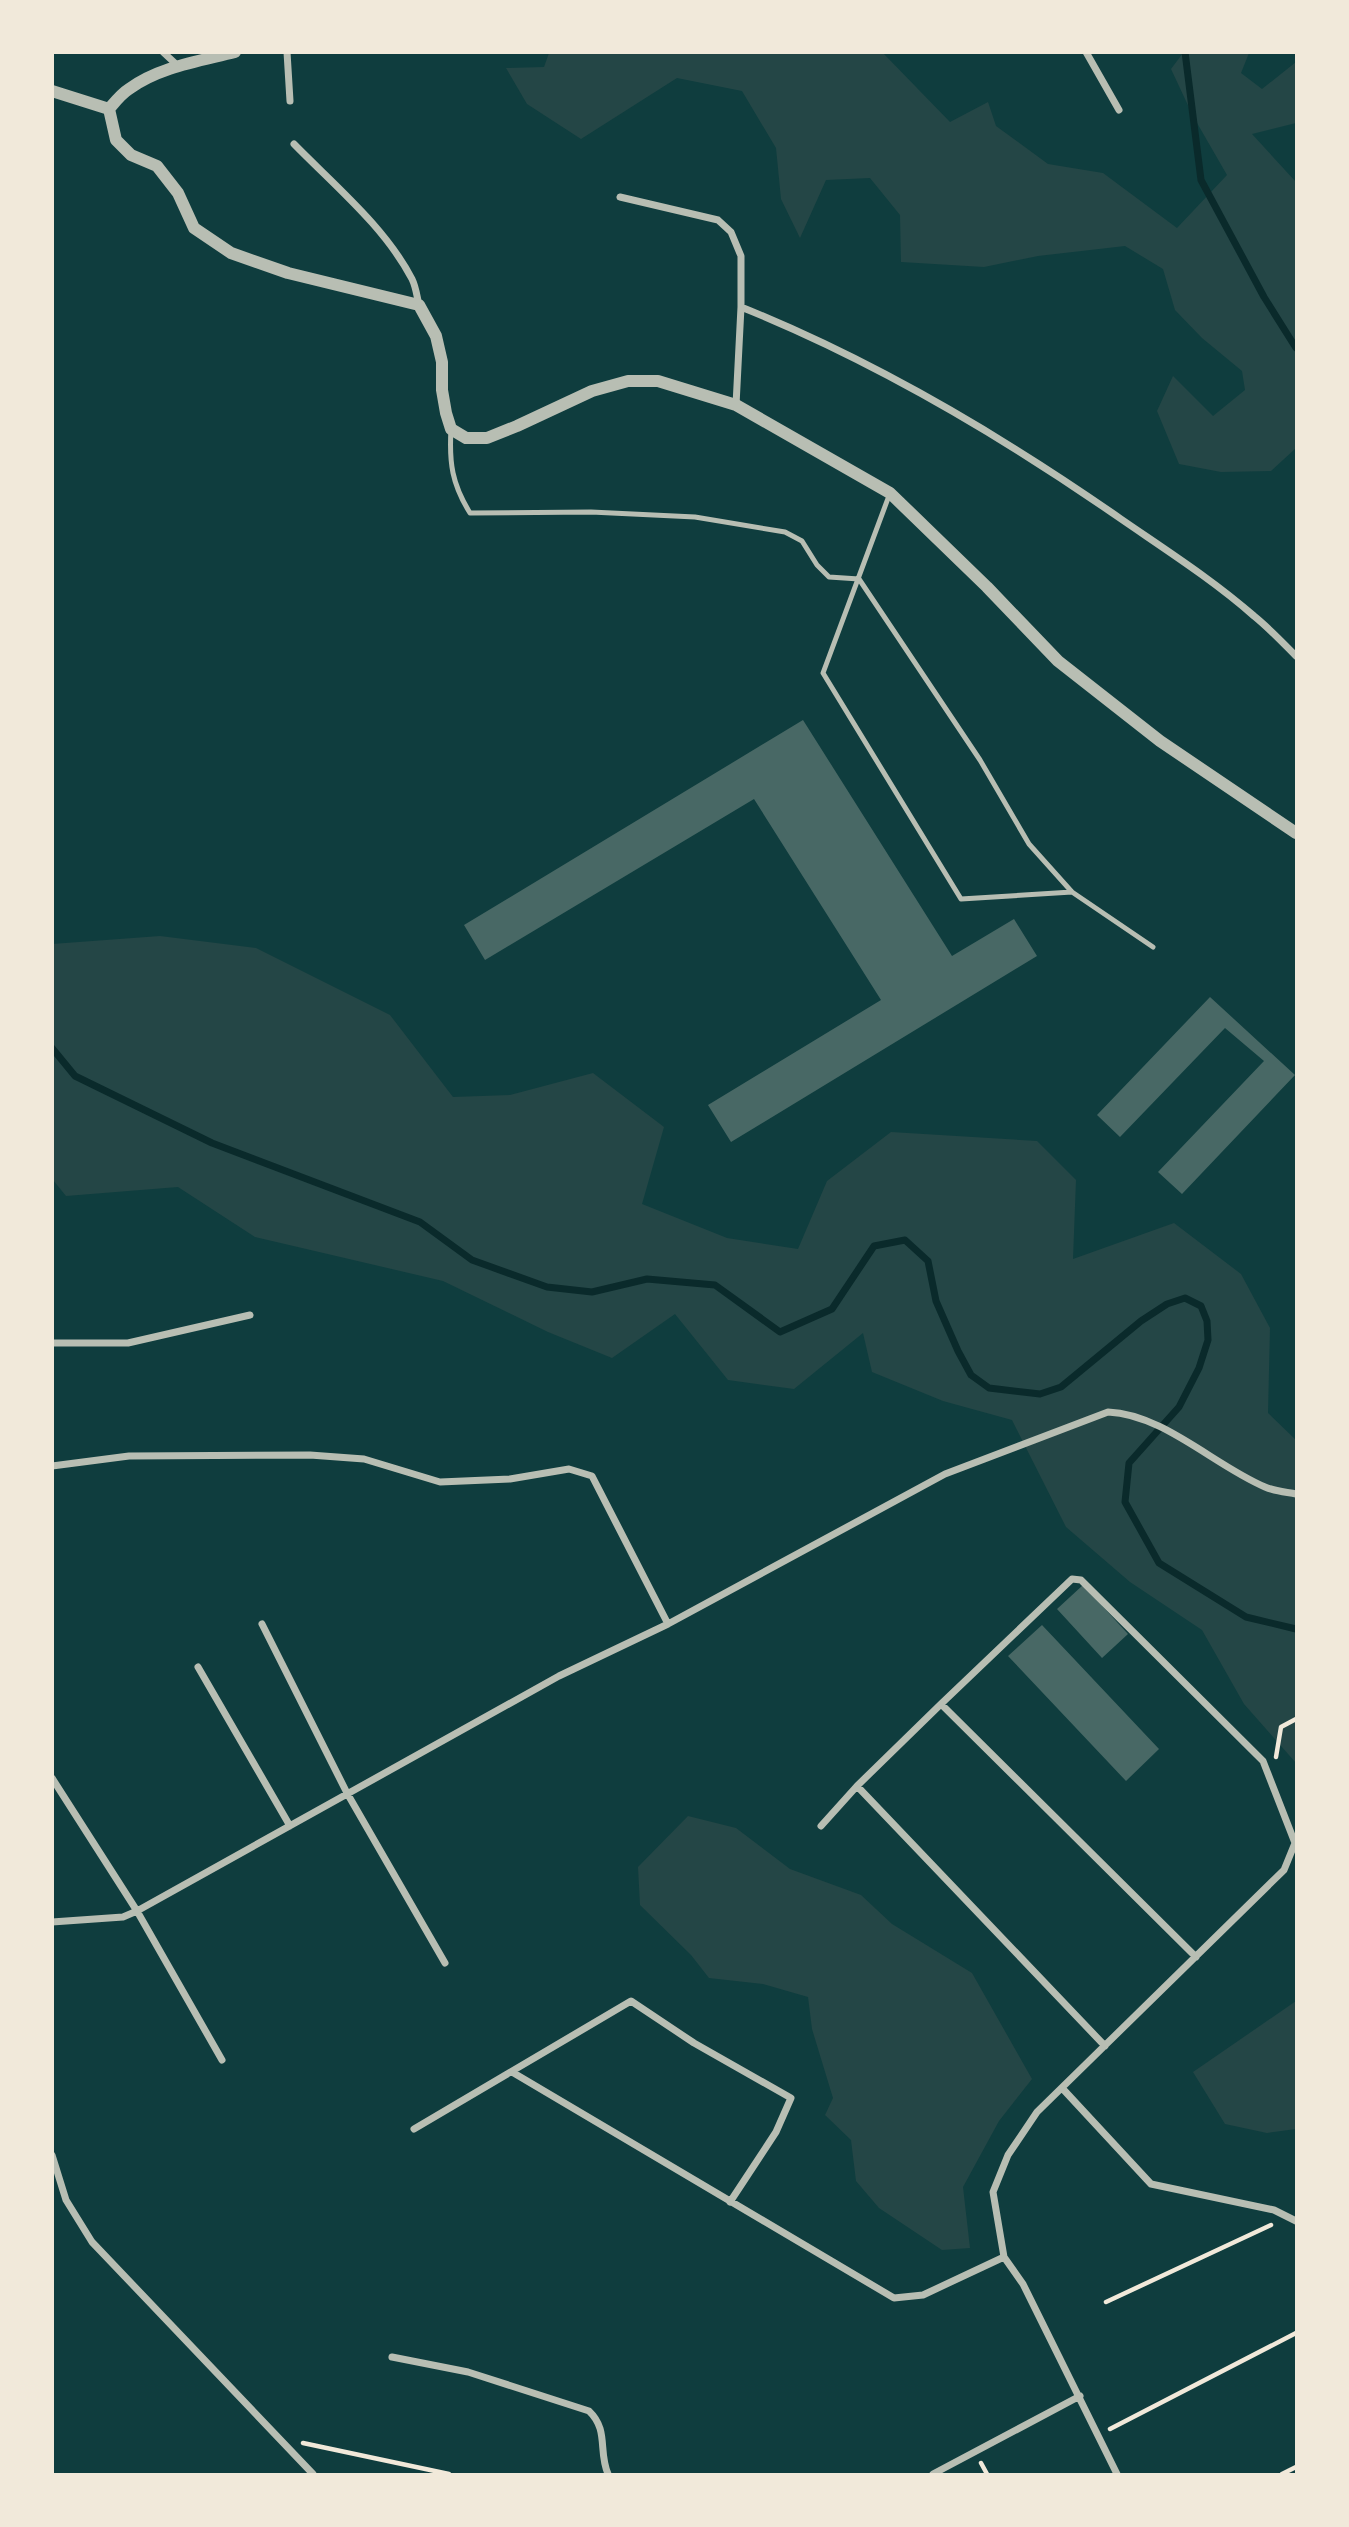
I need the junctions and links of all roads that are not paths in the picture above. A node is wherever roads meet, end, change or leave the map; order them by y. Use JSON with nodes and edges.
{"nodes":[{"id":1,"x":163,"y":52,"type":"edge"},
{"id":2,"x":234,"y":52,"type":"edge"},
{"id":3,"x":287,"y":52,"type":"edge"},
{"id":4,"x":1086,"y":52,"type":"edge"},
{"id":5,"x":178,"y":67,"type":"junction"},
{"id":6,"x":52,"y":91,"type":"edge"},
{"id":7,"x":290,"y":101,"type":"dead end"},
{"id":8,"x":109,"y":109,"type":"junction"},
{"id":9,"x":1119,"y":110,"type":"dead end"},
{"id":10,"x":294,"y":144,"type":"dead end"},
{"id":11,"x":620,"y":197,"type":"dead end"},
{"id":12,"x":419,"y":305,"type":"junction"},
{"id":13,"x":741,"y":307,"type":"junction"},
{"id":14,"x":736,"y":405,"type":"junction"},
{"id":15,"x":451,"y":429,"type":"junction"},
{"id":16,"x":890,"y":493,"type":"junction"},
{"id":17,"x":859,"y":579,"type":"junction"},
{"id":18,"x":1297,"y":656,"type":"edge"},
{"id":19,"x":1297,"y":833,"type":"edge"},
{"id":20,"x":1072,"y":892,"type":"junction"},
{"id":21,"x":1153,"y":947,"type":"dead end"},
{"id":22,"x":250,"y":1315,"type":"dead end"},
{"id":23,"x":52,"y":1343,"type":"edge"},
{"id":24,"x":52,"y":1466,"type":"edge"},
{"id":25,"x":1297,"y":1494,"type":"edge"},
{"id":26,"x":262,"y":1624,"type":"dead end"},
{"id":27,"x":668,"y":1624,"type":"junction"},
{"id":28,"x":198,"y":1667,"type":"dead end"},
{"id":29,"x":941,"y":1704,"type":"junction"},
{"id":30,"x":52,"y":1778,"type":"edge"},
{"id":31,"x":857,"y":1786,"type":"junction"},
{"id":32,"x":347,"y":1793,"type":"junction"},
{"id":33,"x":290,"y":1826,"type":"junction"},
{"id":34,"x":821,"y":1826,"type":"dead end"},
{"id":35,"x":138,"y":1911,"type":"junction"},
{"id":36,"x":52,"y":1922,"type":"edge"},
{"id":37,"x":1196,"y":1957,"type":"junction"},
{"id":38,"x":444,"y":1963,"type":"dead end"},
{"id":39,"x":1105,"y":2046,"type":"junction"},
{"id":40,"x":222,"y":2060,"type":"dead end"},
{"id":41,"x":512,"y":2072,"type":"junction"},
{"id":42,"x":1062,"y":2088,"type":"junction"},
{"id":43,"x":414,"y":2129,"type":"dead end"},
{"id":44,"x":52,"y":2155,"type":"edge"},
{"id":45,"x":730,"y":2202,"type":"junction"},
{"id":46,"x":1297,"y":2221,"type":"edge"},
{"id":47,"x":1004,"y":2257,"type":"junction"},
{"id":48,"x":392,"y":2357,"type":"dead end"},
{"id":49,"x":1080,"y":2396,"type":"junction"},
{"id":50,"x":313,"y":2474,"type":"edge"},
{"id":51,"x":608,"y":2474,"type":"edge"},
{"id":52,"x":933,"y":2474,"type":"edge"},
{"id":53,"x":1117,"y":2474,"type":"edge"}],
"edges":[{"from":1,"to":5,"type":"street"},
{"from":2,"to":5,"type":"street"},
{"from":3,"to":7,"type":"street"},
{"from":4,"to":9,"type":"street"},
{"from":5,"to":8,"type":"street"},
{"from":6,"to":8,"type":"street"},
{"from":8,"to":12,"type":"street"},
{"from":10,"to":12,"type":"street"},
{"from":11,"to":13,"type":"street"},
{"from":12,"to":15,"type":"street"},
{"from":13,"to":14,"type":"street"},
{"from":13,"to":18,"type":"street"},
{"from":14,"to":15,"type":"street"},
{"from":14,"to":16,"type":"street"},
{"from":15,"to":17,"type":"lane"},
{"from":16,"to":17,"type":"lane"},
{"from":16,"to":19,"type":"street"},
{"from":17,"to":20,"type":"lane"},
{"from":17,"to":20,"type":"lane"},
{"from":20,"to":21,"type":"lane"},
{"from":22,"to":23,"type":"street"},
{"from":24,"to":27,"type":"street"},
{"from":25,"to":27,"type":"street"},
{"from":26,"to":32,"type":"street"},
{"from":27,"to":32,"type":"street"},
{"from":28,"to":33,"type":"street"},
{"from":29,"to":31,"type":"street"},
{"from":29,"to":37,"type":"street"},
{"from":29,"to":37,"type":"street"},
{"from":30,"to":35,"type":"street"},
{"from":31,"to":34,"type":"street"},
{"from":31,"to":39,"type":"street"},
{"from":32,"to":33,"type":"street"},
{"from":32,"to":38,"type":"street"},
{"from":33,"to":35,"type":"street"},
{"from":35,"to":36,"type":"street"},
{"from":35,"to":40,"type":"street"},
{"from":37,"to":39,"type":"street"},
{"from":39,"to":42,"type":"street"},
{"from":41,"to":43,"type":"street"},
{"from":41,"to":45,"type":"street"},
{"from":41,"to":45,"type":"street"},
{"from":42,"to":46,"type":"street"},
{"from":42,"to":47,"type":"street"},
{"from":44,"to":50,"type":"street"},
{"from":45,"to":47,"type":"street"},
{"from":47,"to":49,"type":"street"},
{"from":48,"to":51,"type":"street"},
{"from":49,"to":52,"type":"street"},
{"from":49,"to":53,"type":"street"}]}
